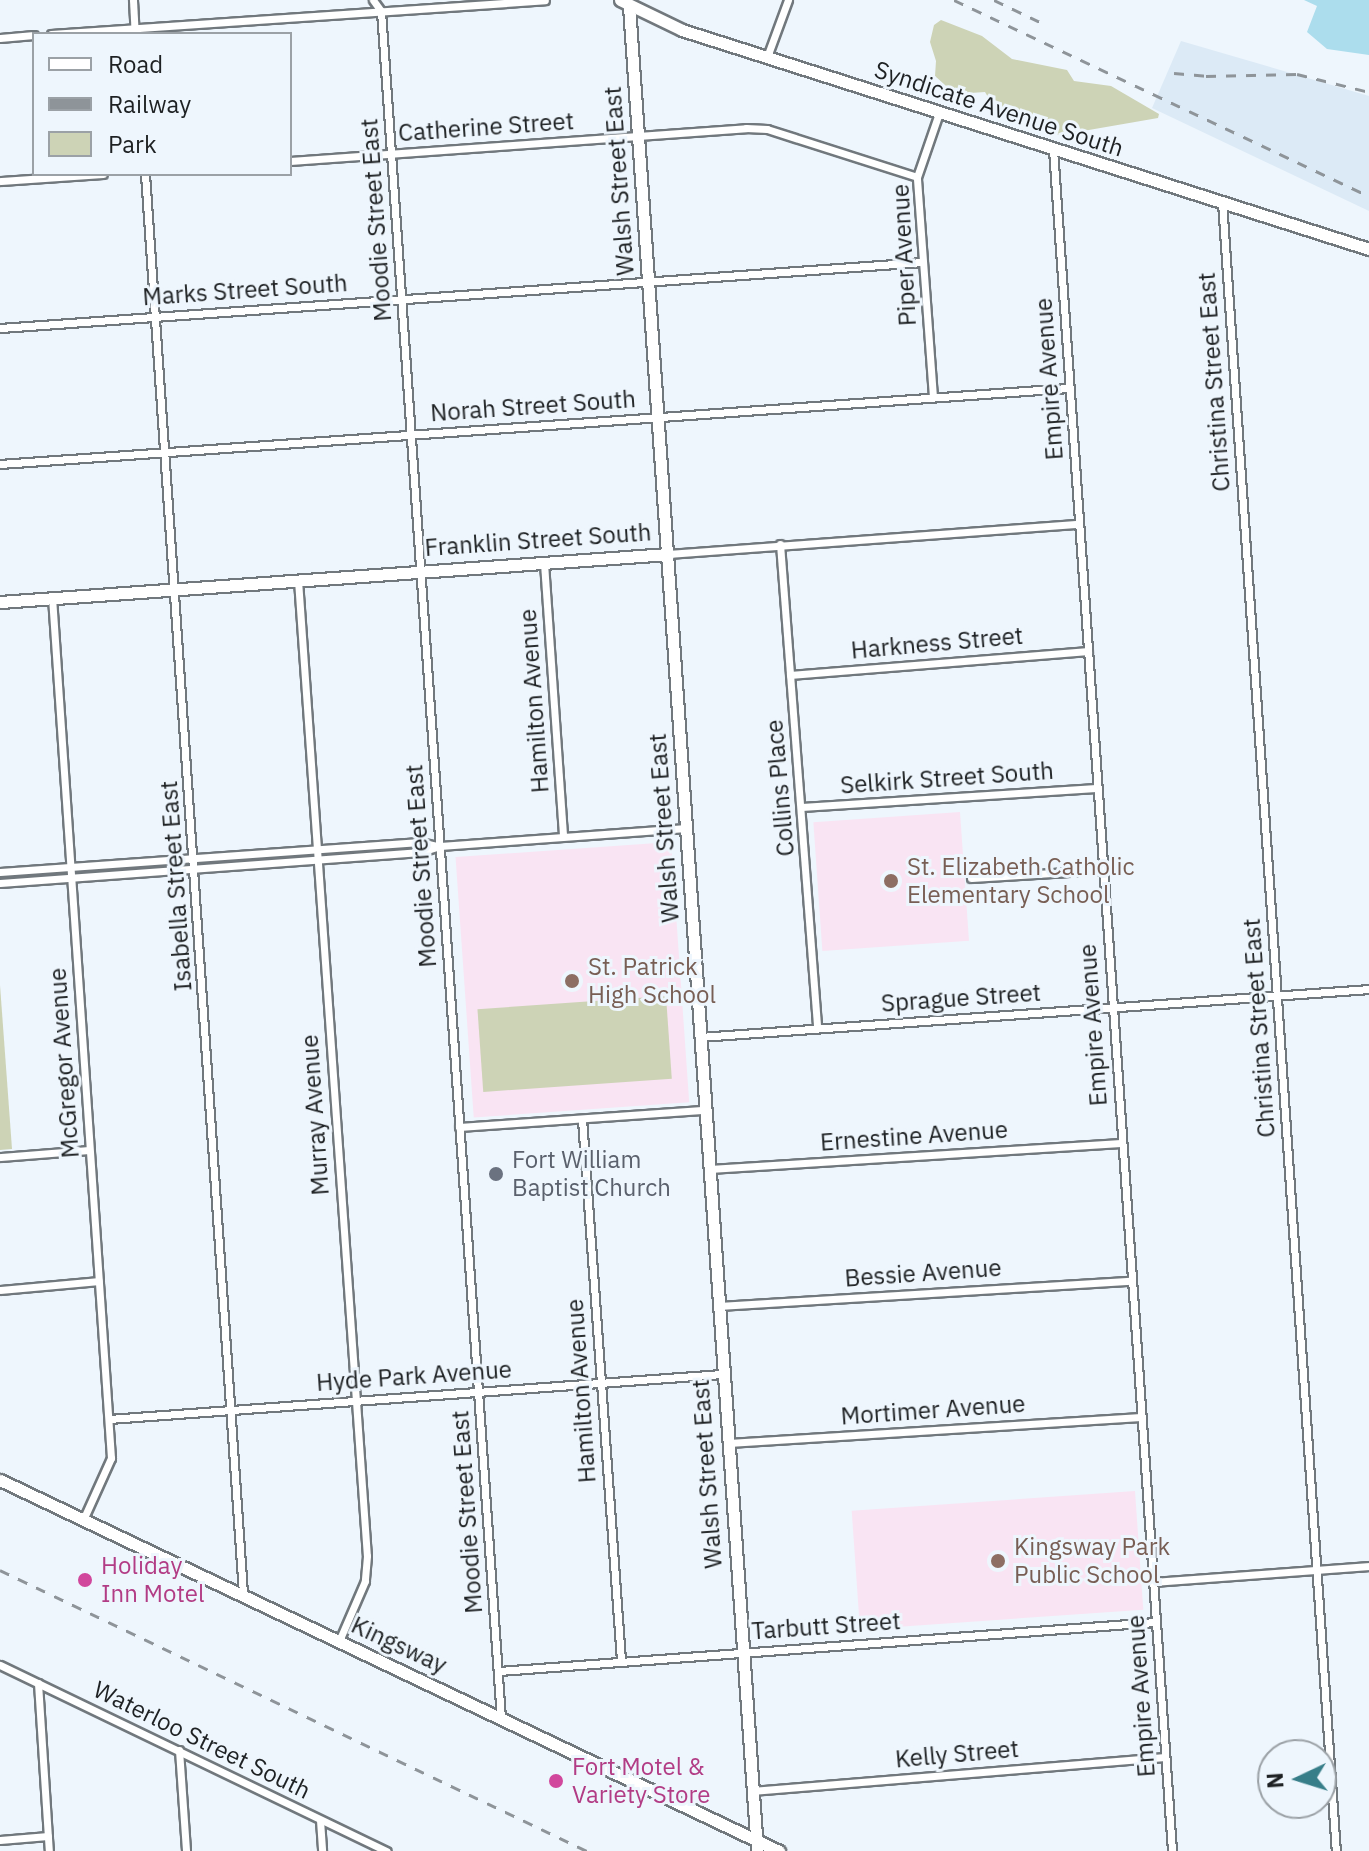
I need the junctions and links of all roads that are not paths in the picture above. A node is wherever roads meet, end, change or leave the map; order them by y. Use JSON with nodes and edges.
{"nodes":[{"id":1,"x":133,"y":0,"type":"edge"},
{"id":2,"x":373,"y":0,"type":"edge"},
{"id":3,"x":545,"y":0,"type":"edge"},
{"id":4,"x":788,"y":0,"type":"edge"},
{"id":5,"x":624,"y":3,"type":"edge"},
{"id":6,"x":381,"y":11,"type":"junction"},
{"id":7,"x":135,"y":31,"type":"edge"},
{"id":8,"x":107,"y":32,"type":"edge"},
{"id":9,"x":32,"y":35,"type":"edge"},
{"id":10,"x":0,"y":38,"type":"edge"},
{"id":11,"x":767,"y":57,"type":"junction"},
{"id":12,"x":939,"y":113,"type":"junction"},
{"id":13,"x":639,"y":137,"type":"junction"},
{"id":14,"x":1053,"y":149,"type":"junction"},
{"id":15,"x":392,"y":154,"type":"junction"},
{"id":16,"x":292,"y":161,"type":"edge"},
{"id":17,"x":74,"y":176,"type":"edge"},
{"id":18,"x":145,"y":176,"type":"edge"},
{"id":19,"x":917,"y":177,"type":"junction"},
{"id":20,"x":0,"y":181,"type":"edge"},
{"id":21,"x":1222,"y":202,"type":"junction"},
{"id":22,"x":1369,"y":249,"type":"edge"},
{"id":23,"x":923,"y":262,"type":"junction"},
{"id":24,"x":648,"y":281,"type":"junction"},
{"id":25,"x":401,"y":299,"type":"junction"},
{"id":26,"x":154,"y":316,"type":"junction"},
{"id":27,"x":0,"y":328,"type":"edge"},
{"id":28,"x":1069,"y":388,"type":"junction"},
{"id":29,"x":933,"y":397,"type":"junction"},
{"id":30,"x":658,"y":418,"type":"junction"},
{"id":31,"x":410,"y":434,"type":"junction"},
{"id":32,"x":165,"y":451,"type":"junction"},
{"id":33,"x":0,"y":464,"type":"edge"},
{"id":34,"x":1079,"y":524,"type":"junction"},
{"id":35,"x":780,"y":544,"type":"junction"},
{"id":36,"x":668,"y":554,"type":"junction"},
{"id":37,"x":544,"y":563,"type":"junction"},
{"id":38,"x":420,"y":570,"type":"junction"},
{"id":39,"x":298,"y":580,"type":"junction"},
{"id":40,"x":174,"y":588,"type":"junction"},
{"id":41,"x":52,"y":597,"type":"junction"},
{"id":42,"x":0,"y":602,"type":"edge"},
{"id":43,"x":1088,"y":651,"type":"junction"},
{"id":44,"x":790,"y":675,"type":"junction"},
{"id":45,"x":1096,"y":788,"type":"junction"},
{"id":46,"x":801,"y":807,"type":"junction"},
{"id":47,"x":686,"y":828,"type":"junction"},
{"id":48,"x":563,"y":836,"type":"junction"},
{"id":49,"x":440,"y":846,"type":"junction"},
{"id":50,"x":317,"y":850,"type":"junction"},
{"id":51,"x":194,"y":858,"type":"junction"},
{"id":52,"x":318,"y":860,"type":"junction"},
{"id":53,"x":71,"y":867,"type":"junction"},
{"id":54,"x":195,"y":869,"type":"junction"},
{"id":55,"x":1102,"y":870,"type":"junction"},
{"id":56,"x":0,"y":872,"type":"edge"},
{"id":57,"x":71,"y":878,"type":"junction"},
{"id":58,"x":971,"y":878,"type":"dead end"},
{"id":59,"x":0,"y":883,"type":"edge"},
{"id":60,"x":1369,"y":989,"type":"edge"},
{"id":61,"x":1277,"y":995,"type":"junction"},
{"id":62,"x":1112,"y":1008,"type":"junction"},
{"id":63,"x":817,"y":1028,"type":"junction"},
{"id":64,"x":700,"y":1037,"type":"junction"},
{"id":65,"x":705,"y":1110,"type":"junction"},
{"id":66,"x":582,"y":1119,"type":"junction"},
{"id":67,"x":459,"y":1127,"type":"junction"},
{"id":68,"x":1121,"y":1143,"type":"junction"},
{"id":69,"x":89,"y":1150,"type":"junction"},
{"id":70,"x":0,"y":1157,"type":"edge"},
{"id":71,"x":709,"y":1169,"type":"junction"},
{"id":72,"x":99,"y":1281,"type":"junction"},
{"id":73,"x":1131,"y":1281,"type":"junction"},
{"id":74,"x":0,"y":1290,"type":"edge"},
{"id":75,"x":717,"y":1306,"type":"junction"},
{"id":76,"x":722,"y":1374,"type":"junction"},
{"id":77,"x":600,"y":1382,"type":"junction"},
{"id":78,"x":478,"y":1391,"type":"junction"},
{"id":79,"x":354,"y":1400,"type":"junction"},
{"id":80,"x":232,"y":1409,"type":"junction"},
{"id":81,"x":1141,"y":1417,"type":"junction"},
{"id":82,"x":109,"y":1419,"type":"junction"},
{"id":83,"x":727,"y":1443,"type":"junction"},
{"id":84,"x":0,"y":1480,"type":"edge"},
{"id":85,"x":83,"y":1520,"type":"junction"},
{"id":86,"x":1369,"y":1566,"type":"edge"},
{"id":87,"x":1315,"y":1570,"type":"junction"},
{"id":88,"x":1153,"y":1582,"type":"junction"},
{"id":89,"x":243,"y":1595,"type":"junction"},
{"id":90,"x":1156,"y":1622,"type":"junction"},
{"id":91,"x":339,"y":1641,"type":"junction"},
{"id":92,"x":742,"y":1652,"type":"junction"},
{"id":93,"x":621,"y":1660,"type":"junction"},
{"id":94,"x":0,"y":1665,"type":"edge"},
{"id":95,"x":499,"y":1671,"type":"junction"},
{"id":96,"x":38,"y":1683,"type":"junction"},
{"id":97,"x":501,"y":1718,"type":"junction"},
{"id":98,"x":179,"y":1750,"type":"junction"},
{"id":99,"x":1165,"y":1757,"type":"junction"},
{"id":100,"x":752,"y":1791,"type":"junction"},
{"id":101,"x":320,"y":1820,"type":"junction"},
{"id":102,"x":48,"y":1836,"type":"junction"},
{"id":103,"x":0,"y":1840,"type":"edge"},
{"id":104,"x":756,"y":1845,"type":"edge"},
{"id":105,"x":49,"y":1851,"type":"edge"},
{"id":106,"x":186,"y":1851,"type":"edge"},
{"id":107,"x":322,"y":1851,"type":"edge"},
{"id":108,"x":387,"y":1851,"type":"edge"},
{"id":109,"x":771,"y":1851,"type":"edge"},
{"id":110,"x":779,"y":1851,"type":"edge"},
{"id":111,"x":1172,"y":1851,"type":"edge"},
{"id":112,"x":1336,"y":1851,"type":"edge"}],
"edges":[{"from":1,"to":7,"type":"street"},
{"from":2,"to":6,"type":"street"},
{"from":3,"to":6,"type":"street"},
{"from":4,"to":11,"type":"street"},
{"from":5,"to":11,"type":"street","name":"Syndicate Avenue South"},
{"from":5,"to":13,"type":"street","name":"Walsh Street East"},
{"from":6,"to":7,"type":"street"},
{"from":6,"to":15,"type":"street","name":"Moodie Street East"},
{"from":7,"to":8,"type":"street"},
{"from":9,"to":10,"type":"street"},
{"from":11,"to":12,"type":"street","name":"Syndicate Avenue South"},
{"from":12,"to":14,"type":"street","name":"Syndicate Avenue South"},
{"from":12,"to":19,"type":"street","name":"Piper Avenue"},
{"from":13,"to":15,"type":"street","name":"Catherine Street"},
{"from":13,"to":19,"type":"street","name":"Catherine Street"},
{"from":13,"to":24,"type":"street","name":"Walsh Street East"},
{"from":14,"to":21,"type":"street","name":"Syndicate Avenue South"},
{"from":14,"to":28,"type":"street","name":"Empire Avenue"},
{"from":15,"to":16,"type":"street","name":"Catherine Street"},
{"from":15,"to":25,"type":"street","name":"Moodie Street East"},
{"from":17,"to":20,"type":"street"},
{"from":18,"to":26,"type":"street","name":"Isabella Street East"},
{"from":19,"to":23,"type":"street","name":"Piper Avenue"},
{"from":21,"to":22,"type":"street","name":"Syndicate Avenue South"},
{"from":21,"to":61,"type":"street","name":"Christina Street East"},
{"from":23,"to":24,"type":"street","name":"Marks Street South"},
{"from":23,"to":29,"type":"street","name":"Piper Avenue"},
{"from":24,"to":25,"type":"street","name":"Marks Street South"},
{"from":24,"to":30,"type":"street","name":"Walsh Street East"},
{"from":25,"to":26,"type":"street","name":"Marks Street South"},
{"from":25,"to":31,"type":"street","name":"Moodie Street East"},
{"from":26,"to":27,"type":"street","name":"Marks Street South"},
{"from":26,"to":32,"type":"street","name":"Isabella Street East"},
{"from":28,"to":29,"type":"street","name":"Norah Street South"},
{"from":28,"to":34,"type":"street","name":"Empire Avenue"},
{"from":29,"to":30,"type":"street","name":"Norah Street South"},
{"from":30,"to":31,"type":"street","name":"Norah Street South"},
{"from":30,"to":36,"type":"street","name":"Walsh Street East"},
{"from":31,"to":32,"type":"street","name":"Norah Street South"},
{"from":31,"to":38,"type":"street","name":"Moodie Street East"},
{"from":32,"to":33,"type":"street","name":"Norah Street South"},
{"from":32,"to":40,"type":"street","name":"Isabella Street East"},
{"from":34,"to":35,"type":"street","name":"Franklin Street South"},
{"from":34,"to":43,"type":"street","name":"Empire Avenue"},
{"from":35,"to":36,"type":"street","name":"Franklin Street South"},
{"from":35,"to":44,"type":"street","name":"Collins Place"},
{"from":36,"to":37,"type":"street","name":"Franklin Street South"},
{"from":36,"to":47,"type":"street","name":"Walsh Street East"},
{"from":37,"to":38,"type":"street","name":"Franklin Street South"},
{"from":37,"to":48,"type":"street","name":"Hamilton Avenue"},
{"from":38,"to":39,"type":"street","name":"Franklin Street South"},
{"from":38,"to":49,"type":"street","name":"Moodie Street East"},
{"from":39,"to":40,"type":"street","name":"Franklin Street South"},
{"from":39,"to":50,"type":"street","name":"Murray Avenue"},
{"from":40,"to":41,"type":"street","name":"Franklin Street South"},
{"from":40,"to":51,"type":"street","name":"Isabella Street East"},
{"from":41,"to":42,"type":"street","name":"Franklin Street South"},
{"from":41,"to":53,"type":"street","name":"McGregor Avenue"},
{"from":43,"to":44,"type":"street","name":"Harkness Street"},
{"from":43,"to":45,"type":"street","name":"Empire Avenue"},
{"from":44,"to":46,"type":"street","name":"Collins Place"},
{"from":45,"to":46,"type":"street","name":"Selkirk Street South"},
{"from":45,"to":55,"type":"street","name":"Empire Avenue"},
{"from":46,"to":63,"type":"street","name":"Collins Place"},
{"from":47,"to":48,"type":"street"},
{"from":47,"to":64,"type":"street","name":"Walsh Street East"},
{"from":48,"to":49,"type":"street"},
{"from":49,"to":50,"type":"street"},
{"from":49,"to":52,"type":"street"},
{"from":49,"to":67,"type":"street","name":"Moodie Street East"},
{"from":50,"to":51,"type":"street"},
{"from":50,"to":52,"type":"street","name":"Murray Avenue"},
{"from":51,"to":53,"type":"street"},
{"from":51,"to":54,"type":"street","name":"Isabella Street East"},
{"from":52,"to":54,"type":"street"},
{"from":52,"to":79,"type":"street","name":"Murray Avenue"},
{"from":53,"to":56,"type":"street"},
{"from":53,"to":57,"type":"street","name":"McGregor Avenue"},
{"from":54,"to":57,"type":"street"},
{"from":54,"to":80,"type":"street","name":"Isabella Street East"},
{"from":55,"to":58,"type":"street"},
{"from":55,"to":62,"type":"street","name":"Empire Avenue"},
{"from":57,"to":59,"type":"street"},
{"from":57,"to":69,"type":"street","name":"McGregor Avenue"},
{"from":60,"to":61,"type":"street","name":"Sprague Street"},
{"from":61,"to":62,"type":"street","name":"Sprague Street"},
{"from":61,"to":87,"type":"street","name":"Christina Street East"},
{"from":62,"to":63,"type":"street","name":"Sprague Street"},
{"from":62,"to":68,"type":"street","name":"Empire Avenue"},
{"from":63,"to":64,"type":"street","name":"Sprague Street"},
{"from":64,"to":65,"type":"street","name":"Walsh Street East"},
{"from":65,"to":66,"type":"street"},
{"from":65,"to":71,"type":"street","name":"Walsh Street East"},
{"from":66,"to":67,"type":"street"},
{"from":66,"to":77,"type":"street","name":"Hamilton Avenue"},
{"from":67,"to":78,"type":"street","name":"Moodie Street East"},
{"from":68,"to":71,"type":"street","name":"Ernestine Avenue"},
{"from":68,"to":73,"type":"street","name":"Empire Avenue"},
{"from":69,"to":70,"type":"street"},
{"from":69,"to":72,"type":"street","name":"McGregor Avenue"},
{"from":71,"to":75,"type":"street","name":"Walsh Street East"},
{"from":72,"to":74,"type":"street"},
{"from":72,"to":82,"type":"street","name":"McGregor Avenue"},
{"from":73,"to":75,"type":"street","name":"Bessie Avenue"},
{"from":73,"to":81,"type":"street","name":"Empire Avenue"},
{"from":75,"to":76,"type":"street","name":"Walsh Street East"},
{"from":76,"to":77,"type":"street","name":"Hyde Park Avenue"},
{"from":76,"to":83,"type":"street","name":"Walsh Street East"},
{"from":77,"to":78,"type":"street","name":"Hyde Park Avenue"},
{"from":77,"to":93,"type":"street","name":"Hamilton Avenue"},
{"from":78,"to":79,"type":"street","name":"Hyde Park Avenue"},
{"from":78,"to":95,"type":"street","name":"Moodie Street East"},
{"from":79,"to":80,"type":"street","name":"Hyde Park Avenue"},
{"from":79,"to":91,"type":"street","name":"Murray Avenue"},
{"from":80,"to":82,"type":"street","name":"Hyde Park Avenue"},
{"from":80,"to":89,"type":"street","name":"Isabella Street East"},
{"from":81,"to":83,"type":"street","name":"Mortimer Avenue"},
{"from":81,"to":88,"type":"street","name":"Empire Avenue"},
{"from":82,"to":85,"type":"street","name":"McGregor Avenue"},
{"from":83,"to":92,"type":"street","name":"Walsh Street East"},
{"from":84,"to":85,"type":"street","name":"Kingsway"},
{"from":85,"to":89,"type":"street","name":"Kingsway"},
{"from":86,"to":87,"type":"street"},
{"from":87,"to":88,"type":"street"},
{"from":87,"to":112,"type":"street","name":"Christina Street East"},
{"from":88,"to":90,"type":"street","name":"Empire Avenue"},
{"from":89,"to":91,"type":"street","name":"Kingsway"},
{"from":90,"to":92,"type":"street","name":"Tarbutt Street"},
{"from":90,"to":99,"type":"street","name":"Empire Avenue"},
{"from":91,"to":97,"type":"street","name":"Kingsway"},
{"from":92,"to":93,"type":"street","name":"Tarbutt Street"},
{"from":92,"to":100,"type":"street","name":"Walsh Street East"},
{"from":93,"to":95,"type":"street","name":"Tarbutt Street"},
{"from":94,"to":96,"type":"street","name":"Waterloo Street South"},
{"from":95,"to":97,"type":"street","name":"Moodie Street East"},
{"from":96,"to":98,"type":"street","name":"Waterloo Street South"},
{"from":96,"to":102,"type":"street"},
{"from":97,"to":104,"type":"street","name":"Kingsway"},
{"from":98,"to":101,"type":"street","name":"Waterloo Street South"},
{"from":98,"to":106,"type":"street"},
{"from":99,"to":100,"type":"street","name":"Kelly Street"},
{"from":99,"to":111,"type":"street","name":"Empire Avenue"},
{"from":100,"to":104,"type":"street","name":"Walsh Street East"},
{"from":101,"to":107,"type":"street"},
{"from":101,"to":108,"type":"street","name":"Waterloo Street South"},
{"from":102,"to":103,"type":"street"},
{"from":102,"to":105,"type":"street"},
{"from":104,"to":109,"type":"street"},
{"from":104,"to":110,"type":"street","name":"Kingsway"}]}
